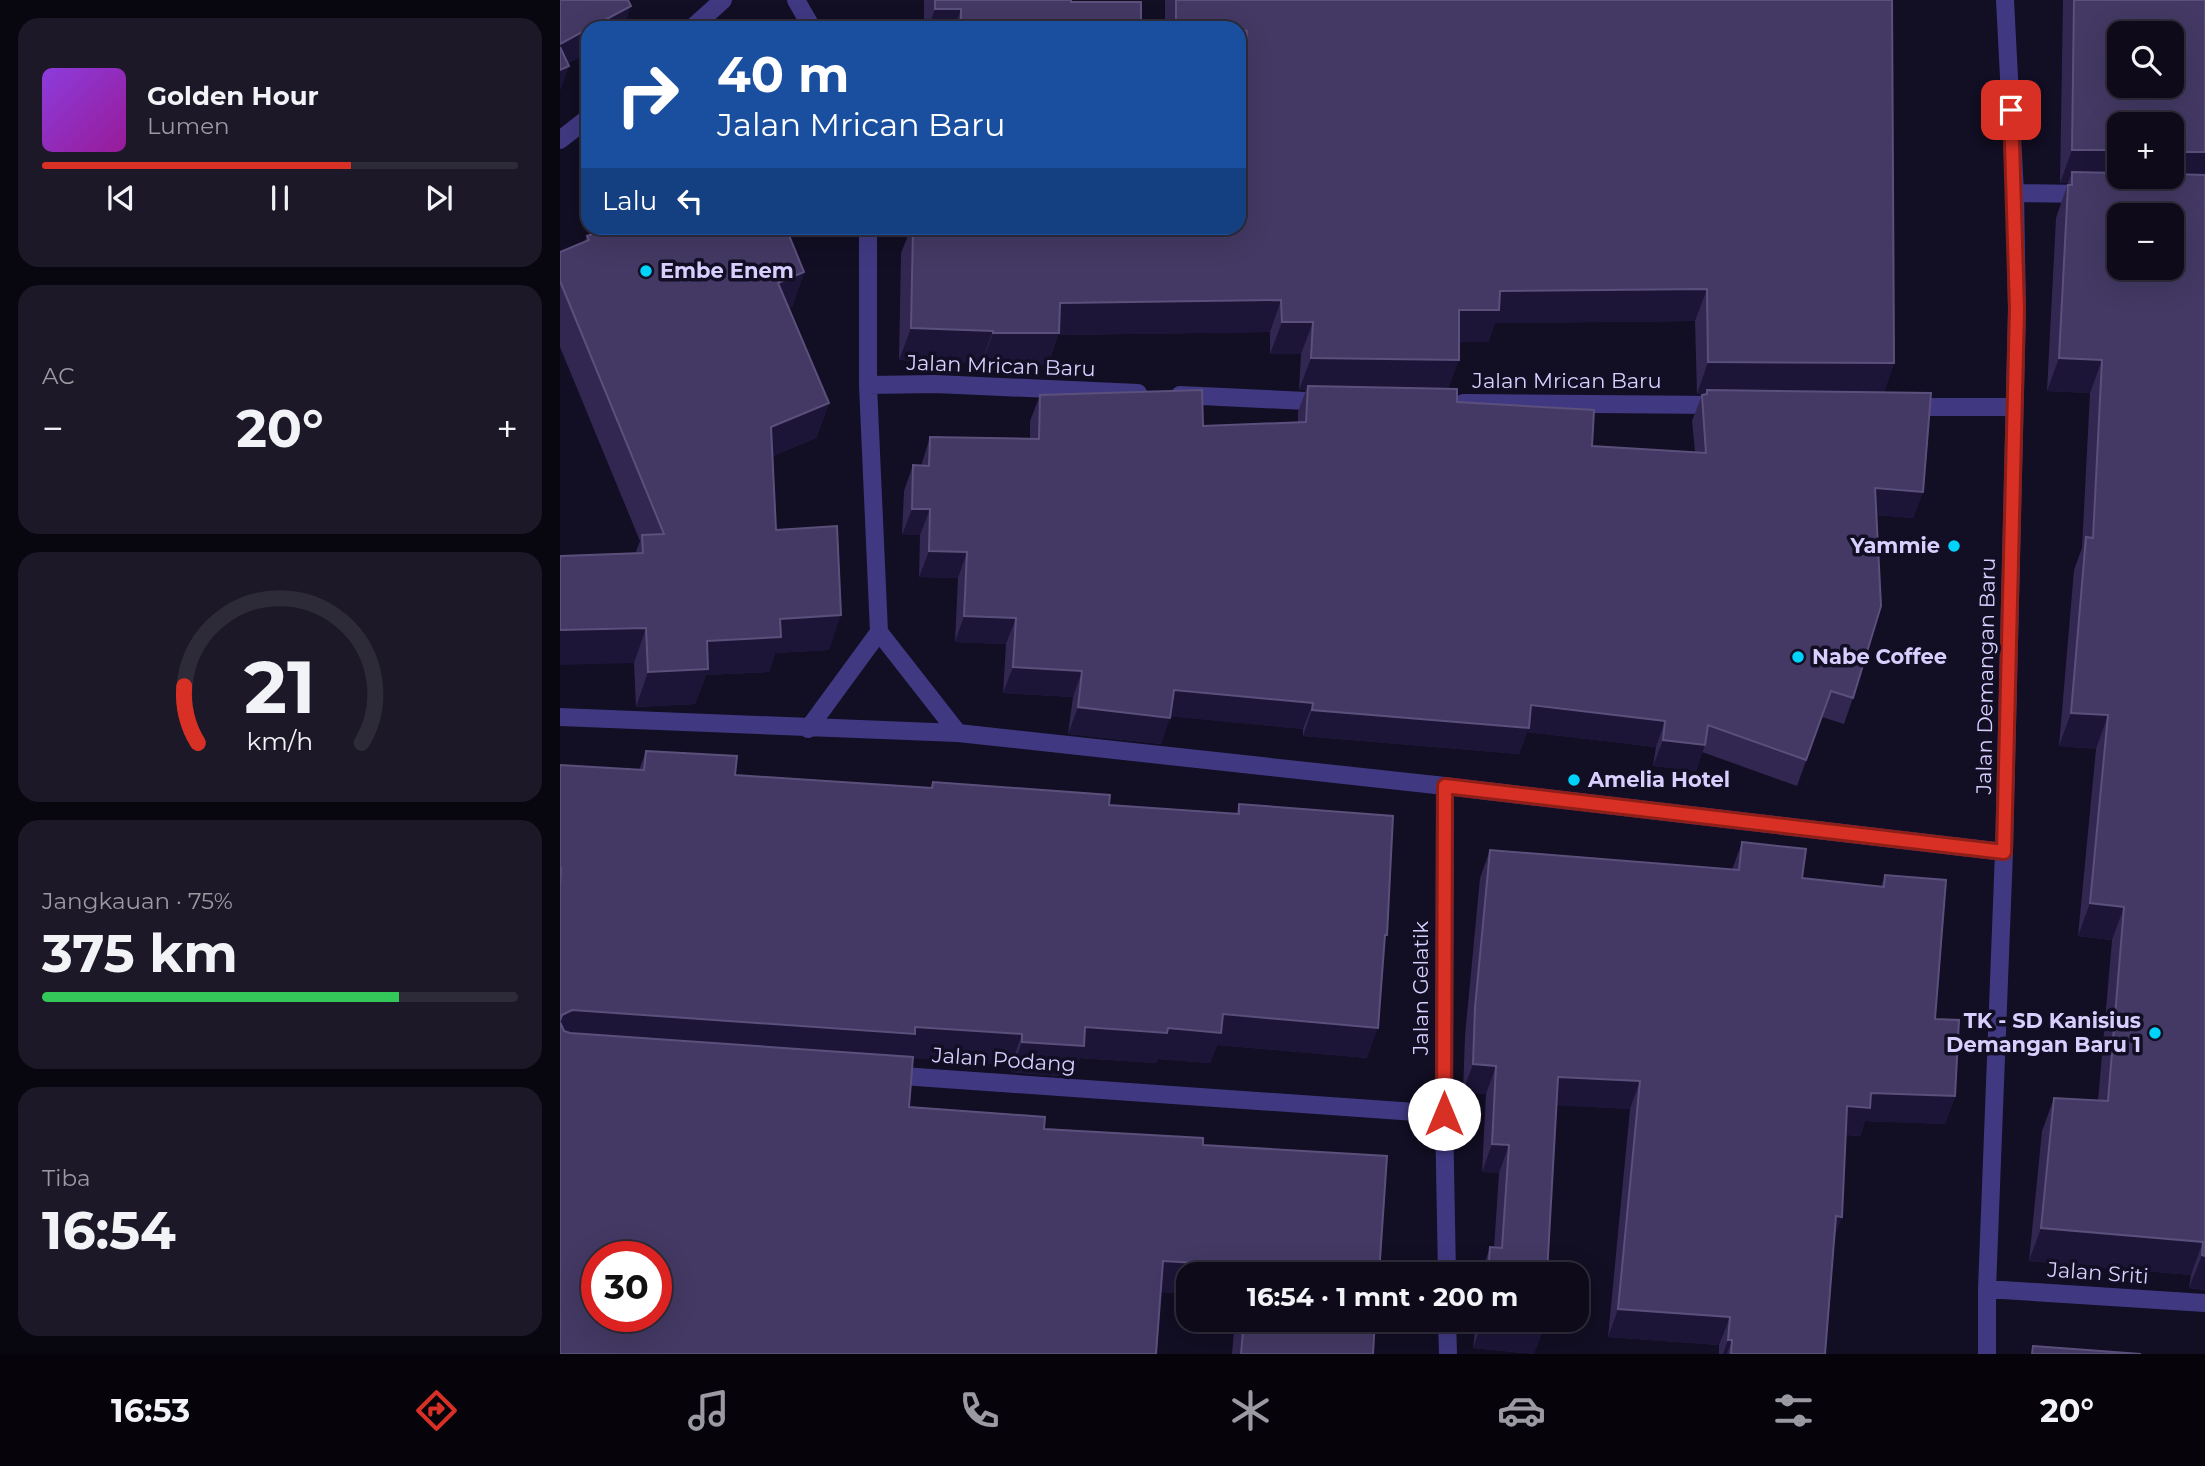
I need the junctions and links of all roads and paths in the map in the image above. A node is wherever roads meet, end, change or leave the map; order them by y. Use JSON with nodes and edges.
{"nodes":[{"id":1,"x":723,"y":0,"type":"edge"},
{"id":2,"x":796,"y":0,"type":"edge"},
{"id":3,"x":2005,"y":0,"type":"edge"},
{"id":4,"x":700,"y":21,"type":"edge"},
{"id":5,"x":808,"y":21,"type":"edge"},
{"id":6,"x":581,"y":124,"type":"edge"},
{"id":7,"x":560,"y":140,"type":"edge"},
{"id":8,"x":2015,"y":193,"type":"junction"},
{"id":9,"x":2110,"y":195,"type":"edge"},
{"id":10,"x":868,"y":235,"type":"edge"},
{"id":11,"x":869,"y":385,"type":"junction"},
{"id":12,"x":1341,"y":402,"type":"edge"},
{"id":13,"x":1452,"y":403,"type":"edge"},
{"id":14,"x":1742,"y":405,"type":"edge"},
{"id":15,"x":1894,"y":407,"type":"edge"},
{"id":16,"x":2014,"y":407,"type":"junction"},
{"id":17,"x":879,"y":632,"type":"junction"},
{"id":18,"x":560,"y":718,"type":"edge"},
{"id":19,"x":808,"y":729,"type":"junction"},
{"id":20,"x":958,"y":733,"type":"junction"},
{"id":21,"x":1445,"y":786,"type":"junction"},
{"id":22,"x":2004,"y":852,"type":"junction"},
{"id":23,"x":864,"y":1073,"type":"edge"},
{"id":24,"x":1444,"y":1114,"type":"junction"},
{"id":25,"x":1447,"y":1262,"type":"edge"},
{"id":26,"x":1987,"y":1289,"type":"junction"},
{"id":27,"x":2205,"y":1303,"type":"edge"},
{"id":28,"x":1447,"y":1332,"type":"edge"},
{"id":29,"x":1448,"y":1354,"type":"edge"},
{"id":30,"x":1987,"y":1354,"type":"edge"}],
"edges":[{"from":1,"to":4,"type":"street"},
{"from":2,"to":5,"type":"street"},
{"from":3,"to":8,"type":"street","name":"Jalan Demangan Baru"},
{"from":6,"to":7,"type":"street"},
{"from":8,"to":9,"type":"street"},
{"from":8,"to":16,"type":"street","name":"Jalan Demangan Baru"},
{"from":10,"to":11,"type":"street"},
{"from":11,"to":12,"type":"street","name":"Jalan Mrican Baru"},
{"from":11,"to":17,"type":"street"},
{"from":13,"to":14,"type":"street","name":"Jalan Mrican Baru"},
{"from":15,"to":16,"type":"street"},
{"from":16,"to":22,"type":"street","name":"Jalan Demangan Baru"},
{"from":17,"to":19,"type":"street"},
{"from":17,"to":20,"type":"street"},
{"from":18,"to":19,"type":"street"},
{"from":19,"to":20,"type":"street"},
{"from":20,"to":21,"type":"street"},
{"from":21,"to":22,"type":"street"},
{"from":21,"to":24,"type":"street","name":"Jalan Gelatik"},
{"from":22,"to":26,"type":"street","name":"Jalan Demangan Baru"},
{"from":23,"to":24,"type":"street","name":"Jalan Podang"},
{"from":24,"to":25,"type":"street","name":"Jalan Gelatik"},
{"from":26,"to":27,"type":"street","name":"Jalan Sriti"},
{"from":26,"to":30,"type":"street","name":"Jalan Demangan Baru"},
{"from":28,"to":29,"type":"street"}]}
